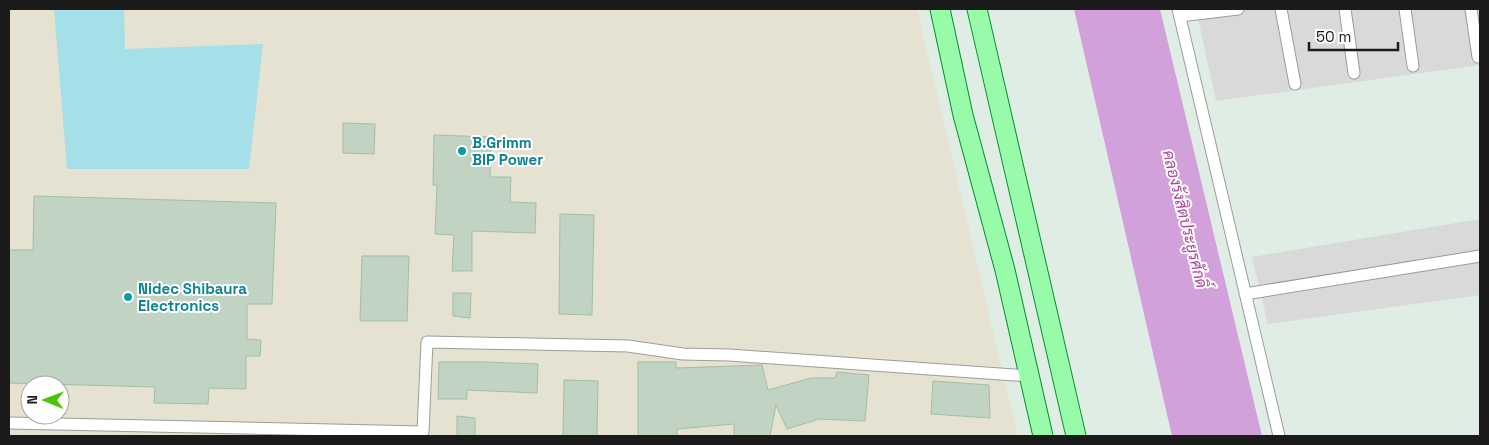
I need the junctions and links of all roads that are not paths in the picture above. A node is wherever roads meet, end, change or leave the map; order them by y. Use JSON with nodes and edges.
{"nodes":[{"id":1,"x":940,"y":9,"type":"edge"},
{"id":2,"x":976,"y":9,"type":"edge"},
{"id":3,"x":1238,"y":9,"type":"edge"},
{"id":4,"x":1281,"y":9,"type":"edge"},
{"id":5,"x":1345,"y":9,"type":"edge"},
{"id":6,"x":1405,"y":9,"type":"edge"},
{"id":7,"x":1471,"y":9,"type":"edge"},
{"id":8,"x":1179,"y":12,"type":"edge"},
{"id":9,"x":1478,"y":57,"type":"dead end"},
{"id":10,"x":1413,"y":66,"type":"dead end"},
{"id":11,"x":1354,"y":73,"type":"dead end"},
{"id":12,"x":1295,"y":84,"type":"dead end"},
{"id":13,"x":1480,"y":256,"type":"edge"},
{"id":14,"x":1245,"y":294,"type":"junction"},
{"id":15,"x":1029,"y":376,"type":"junction"},
{"id":16,"x":9,"y":423,"type":"edge"},
{"id":17,"x":1043,"y":436,"type":"edge"},
{"id":18,"x":1076,"y":436,"type":"edge"},
{"id":19,"x":1279,"y":436,"type":"edge"}],
"edges":[{"from":1,"to":15,"type":"main road"},
{"from":2,"to":18,"type":"main road"},
{"from":3,"to":8,"type":"street"},
{"from":4,"to":12,"type":"street"},
{"from":5,"to":11,"type":"street"},
{"from":6,"to":10,"type":"street"},
{"from":7,"to":9,"type":"street"},
{"from":8,"to":14,"type":"street"},
{"from":13,"to":14,"type":"street"},
{"from":14,"to":19,"type":"street"},
{"from":15,"to":16,"type":"street"},
{"from":15,"to":17,"type":"main road"}]}
